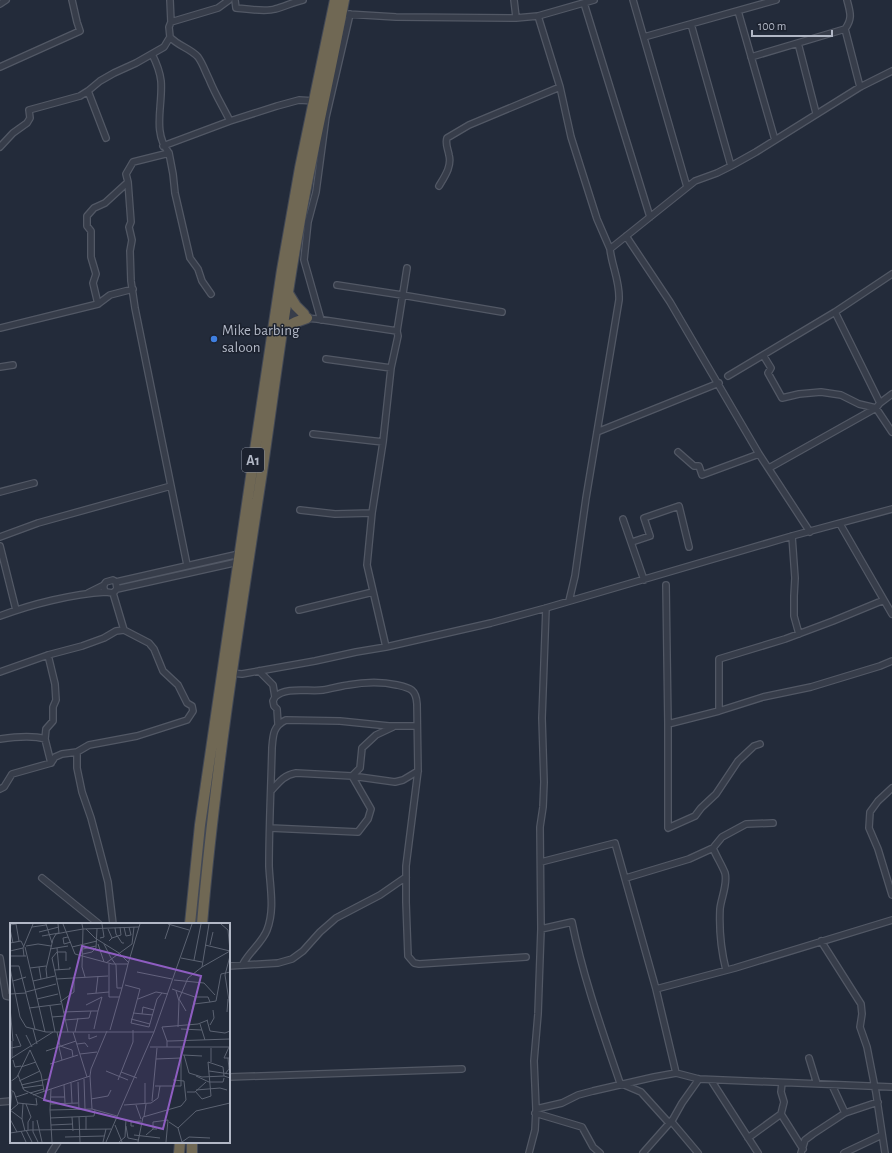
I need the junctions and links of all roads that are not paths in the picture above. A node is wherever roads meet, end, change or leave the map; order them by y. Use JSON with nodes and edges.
{"nodes":[{"id":1,"x":6,"y":0,"type":"edge"},
{"id":2,"x":72,"y":0,"type":"edge"},
{"id":3,"x":170,"y":0,"type":"edge"},
{"id":4,"x":229,"y":0,"type":"edge"},
{"id":5,"x":235,"y":0,"type":"edge"},
{"id":6,"x":280,"y":0,"type":"edge"},
{"id":7,"x":303,"y":0,"type":"edge"},
{"id":8,"x":335,"y":0,"type":"edge"},
{"id":9,"x":344,"y":0,"type":"edge"},
{"id":10,"x":514,"y":0,"type":"edge"},
{"id":11,"x":594,"y":0,"type":"edge"},
{"id":12,"x":633,"y":0,"type":"edge"},
{"id":13,"x":776,"y":0,"type":"edge"},
{"id":14,"x":847,"y":0,"type":"edge"},
{"id":15,"x":584,"y":3,"type":"junction"},
{"id":16,"x":0,"y":4,"type":"edge"},
{"id":17,"x":282,"y":6,"type":"junction"},
{"id":18,"x":738,"y":11,"type":"junction"},
{"id":19,"x":346,"y":14,"type":"junction"},
{"id":20,"x":538,"y":16,"type":"junction"},
{"id":21,"x":516,"y":17,"type":"junction"},
{"id":22,"x":172,"y":22,"type":"junction"},
{"id":23,"x":691,"y":24,"type":"junction"},
{"id":24,"x":845,"y":29,"type":"junction"},
{"id":25,"x":170,"y":37,"type":"junction"},
{"id":26,"x":644,"y":37,"type":"junction"},
{"id":27,"x":798,"y":43,"type":"junction"},
{"id":28,"x":152,"y":54,"type":"junction"},
{"id":29,"x":751,"y":57,"type":"junction"},
{"id":30,"x":0,"y":67,"type":"edge"},
{"id":31,"x":892,"y":71,"type":"edge"},
{"id":32,"x":560,"y":87,"type":"junction"},
{"id":33,"x":860,"y":87,"type":"junction"},
{"id":34,"x":88,"y":91,"type":"junction"},
{"id":35,"x":315,"y":101,"type":"junction"},
{"id":36,"x":816,"y":113,"type":"junction"},
{"id":37,"x":230,"y":121,"type":"junction"},
{"id":38,"x":106,"y":138,"type":"dead end"},
{"id":39,"x":775,"y":140,"type":"junction"},
{"id":40,"x":163,"y":146,"type":"junction"},
{"id":41,"x":0,"y":147,"type":"edge"},
{"id":42,"x":169,"y":153,"type":"junction"},
{"id":43,"x":731,"y":166,"type":"junction"},
{"id":44,"x":128,"y":182,"type":"junction"},
{"id":45,"x":439,"y":186,"type":"dead end"},
{"id":46,"x":687,"y":187,"type":"junction"},
{"id":47,"x":650,"y":217,"type":"junction"},
{"id":48,"x":626,"y":236,"type":"junction"},
{"id":49,"x":610,"y":249,"type":"junction"},
{"id":50,"x":406,"y":268,"type":"dead end"},
{"id":51,"x":892,"y":274,"type":"edge"},
{"id":52,"x":337,"y":285,"type":"dead end"},
{"id":53,"x":133,"y":289,"type":"junction"},
{"id":54,"x":288,"y":293,"type":"junction"},
{"id":55,"x":211,"y":294,"type":"dead end"},
{"id":56,"x":402,"y":295,"type":"junction"},
{"id":57,"x":98,"y":304,"type":"junction"},
{"id":58,"x":502,"y":312,"type":"dead end"},
{"id":59,"x":835,"y":312,"type":"junction"},
{"id":60,"x":281,"y":313,"type":"junction"},
{"id":61,"x":312,"y":318,"type":"junction"},
{"id":62,"x":0,"y":328,"type":"edge"},
{"id":63,"x":283,"y":329,"type":"junction"},
{"id":64,"x":397,"y":332,"type":"junction"},
{"id":65,"x":763,"y":355,"type":"junction"},
{"id":66,"x":326,"y":359,"type":"dead end"},
{"id":67,"x":12,"y":365,"type":"dead end"},
{"id":68,"x":0,"y":367,"type":"edge"},
{"id":69,"x":391,"y":368,"type":"junction"},
{"id":70,"x":728,"y":376,"type":"dead end"},
{"id":71,"x":719,"y":383,"type":"junction"},
{"id":72,"x":892,"y":394,"type":"edge"},
{"id":73,"x":878,"y":405,"type":"junction"},
{"id":74,"x":597,"y":432,"type":"junction"},
{"id":75,"x":892,"y":432,"type":"edge"},
{"id":76,"x":314,"y":434,"type":"dead end"},
{"id":77,"x":383,"y":442,"type":"junction"},
{"id":78,"x":678,"y":452,"type":"dead end"},
{"id":79,"x":760,"y":454,"type":"junction"},
{"id":80,"x":769,"y":468,"type":"junction"},
{"id":81,"x":34,"y":483,"type":"dead end"},
{"id":82,"x":171,"y":486,"type":"junction"},
{"id":83,"x":0,"y":492,"type":"edge"},
{"id":84,"x":892,"y":509,"type":"edge"},
{"id":85,"x":300,"y":510,"type":"dead end"},
{"id":86,"x":372,"y":513,"type":"junction"},
{"id":87,"x":623,"y":519,"type":"dead end"},
{"id":88,"x":840,"y":524,"type":"junction"},
{"id":89,"x":810,"y":532,"type":"junction"},
{"id":90,"x":792,"y":536,"type":"junction"},
{"id":91,"x":0,"y":537,"type":"edge"},
{"id":92,"x":632,"y":542,"type":"junction"},
{"id":93,"x":0,"y":546,"type":"edge"},
{"id":94,"x":689,"y":547,"type":"dead end"},
{"id":95,"x":1,"y":555,"type":"edge"},
{"id":96,"x":239,"y":558,"type":"junction"},
{"id":97,"x":187,"y":565,"type":"junction"},
{"id":98,"x":644,"y":580,"type":"junction"},
{"id":99,"x":116,"y":582,"type":"junction"},
{"id":100,"x":104,"y":585,"type":"junction"},
{"id":101,"x":666,"y":585,"type":"dead end"},
{"id":102,"x":115,"y":591,"type":"junction"},
{"id":103,"x":106,"y":592,"type":"junction"},
{"id":104,"x":373,"y":592,"type":"junction"},
{"id":105,"x":86,"y":594,"type":"junction"},
{"id":106,"x":884,"y":600,"type":"junction"},
{"id":107,"x":569,"y":601,"type":"junction"},
{"id":108,"x":546,"y":608,"type":"junction"},
{"id":109,"x":16,"y":610,"type":"junction"},
{"id":110,"x":300,"y":610,"type":"dead end"},
{"id":111,"x":892,"y":614,"type":"edge"},
{"id":112,"x":0,"y":616,"type":"edge"},
{"id":113,"x":124,"y":630,"type":"junction"},
{"id":114,"x":799,"y":634,"type":"junction"},
{"id":115,"x":386,"y":647,"type":"junction"},
{"id":116,"x":48,"y":655,"type":"junction"},
{"id":117,"x":892,"y":661,"type":"edge"},
{"id":118,"x":259,"y":670,"type":"junction"},
{"id":119,"x":0,"y":672,"type":"edge"},
{"id":120,"x":231,"y":673,"type":"junction"},
{"id":121,"x":275,"y":697,"type":"junction"},
{"id":122,"x":718,"y":711,"type":"junction"},
{"id":123,"x":278,"y":724,"type":"junction"},
{"id":124,"x":668,"y":724,"type":"junction"},
{"id":125,"x":395,"y":726,"type":"junction"},
{"id":126,"x":417,"y":726,"type":"junction"},
{"id":127,"x":0,"y":739,"type":"edge"},
{"id":128,"x":45,"y":739,"type":"junction"},
{"id":129,"x":760,"y":744,"type":"dead end"},
{"id":130,"x":77,"y":752,"type":"junction"},
{"id":131,"x":51,"y":763,"type":"junction"},
{"id":132,"x":418,"y":771,"type":"junction"},
{"id":133,"x":352,"y":776,"type":"junction"},
{"id":134,"x":892,"y":788,"type":"edge"},
{"id":135,"x":0,"y":789,"type":"edge"},
{"id":136,"x":271,"y":791,"type":"junction"},
{"id":137,"x":773,"y":823,"type":"dead end"},
{"id":138,"x":270,"y":828,"type":"junction"},
{"id":139,"x":713,"y":848,"type":"junction"},
{"id":140,"x":541,"y":862,"type":"junction"},
{"id":141,"x":406,"y":877,"type":"junction"},
{"id":142,"x":42,"y":878,"type":"dead end"},
{"id":143,"x":626,"y":878,"type":"junction"},
{"id":144,"x":892,"y":895,"type":"edge"},
{"id":145,"x":892,"y":920,"type":"edge"},
{"id":146,"x":98,"y":923,"type":"edge"},
{"id":147,"x":113,"y":923,"type":"edge"},
{"id":148,"x":190,"y":923,"type":"edge"},
{"id":149,"x":202,"y":923,"type":"edge"},
{"id":150,"x":540,"y":929,"type":"junction"},
{"id":151,"x":821,"y":941,"type":"junction"},
{"id":152,"x":526,"y":957,"type":"dead end"},
{"id":153,"x":0,"y":958,"type":"edge"},
{"id":154,"x":243,"y":964,"type":"junction"},
{"id":155,"x":230,"y":966,"type":"edge"},
{"id":156,"x":726,"y":970,"type":"junction"},
{"id":157,"x":656,"y":989,"type":"junction"},
{"id":158,"x":6,"y":996,"type":"edge"},
{"id":159,"x":809,"y":1058,"type":"dead end"},
{"id":160,"x":462,"y":1069,"type":"dead end"},
{"id":161,"x":676,"y":1073,"type":"junction"},
{"id":162,"x":230,"y":1077,"type":"edge"},
{"id":163,"x":700,"y":1079,"type":"junction"},
{"id":164,"x":711,"y":1080,"type":"junction"},
{"id":165,"x":782,"y":1083,"type":"junction"},
{"id":166,"x":625,"y":1084,"type":"junction"},
{"id":167,"x":817,"y":1084,"type":"junction"},
{"id":168,"x":832,"y":1085,"type":"junction"},
{"id":169,"x":874,"y":1086,"type":"junction"},
{"id":170,"x":891,"y":1088,"type":"edge"},
{"id":171,"x":10,"y":1101,"type":"edge"},
{"id":172,"x":0,"y":1102,"type":"edge"},
{"id":173,"x":878,"y":1102,"type":"junction"},
{"id":174,"x":535,"y":1111,"type":"junction"},
{"id":175,"x":845,"y":1113,"type":"junction"},
{"id":176,"x":781,"y":1114,"type":"junction"},
{"id":177,"x":670,"y":1122,"type":"junction"},
{"id":178,"x":882,"y":1135,"type":"junction"},
{"id":179,"x":748,"y":1138,"type":"junction"},
{"id":180,"x":57,"y":1143,"type":"edge"},
{"id":181,"x":180,"y":1143,"type":"edge"},
{"id":182,"x":802,"y":1151,"type":"edge"},
{"id":183,"x":529,"y":1152,"type":"edge"},
{"id":184,"x":51,"y":1153,"type":"edge"},
{"id":185,"x":179,"y":1153,"type":"edge"},
{"id":186,"x":600,"y":1153,"type":"edge"},
{"id":187,"x":643,"y":1153,"type":"edge"},
{"id":188,"x":698,"y":1153,"type":"edge"},
{"id":189,"x":758,"y":1153,"type":"edge"},
{"id":190,"x":844,"y":1153,"type":"edge"},
{"id":191,"x":885,"y":1153,"type":"edge"}],
"edges":[{"from":1,"to":16,"type":"street"},
{"from":2,"to":30,"type":"street"},
{"from":3,"to":22,"type":"street"},
{"from":4,"to":22,"type":"street"},
{"from":5,"to":17,"type":"street"},
{"from":6,"to":17,"type":"street"},
{"from":7,"to":17,"type":"street"},
{"from":8,"to":35,"type":"highway","number":"A1"},
{"from":9,"to":19,"type":"highway","number":"A1"},
{"from":10,"to":21,"type":"street"},
{"from":11,"to":15,"type":"street"},
{"from":12,"to":26,"type":"street"},
{"from":13,"to":18,"type":"street"},
{"from":14,"to":24,"type":"street"},
{"from":15,"to":20,"type":"street"},
{"from":15,"to":47,"type":"street"},
{"from":18,"to":23,"type":"street"},
{"from":18,"to":29,"type":"street"},
{"from":19,"to":21,"type":"street"},
{"from":19,"to":54,"type":"highway","number":"A1"},
{"from":19,"to":61,"type":"street"},
{"from":20,"to":21,"type":"street"},
{"from":20,"to":32,"type":"street"},
{"from":22,"to":25,"type":"street"},
{"from":23,"to":26,"type":"street"},
{"from":23,"to":43,"type":"street"},
{"from":24,"to":27,"type":"street"},
{"from":24,"to":33,"type":"street"},
{"from":25,"to":28,"type":"street"},
{"from":25,"to":37,"type":"street"},
{"from":26,"to":46,"type":"street"},
{"from":27,"to":29,"type":"street"},
{"from":27,"to":36,"type":"street"},
{"from":28,"to":34,"type":"street"},
{"from":28,"to":40,"type":"street"},
{"from":29,"to":39,"type":"street"},
{"from":31,"to":33,"type":"street"},
{"from":32,"to":45,"type":"street"},
{"from":32,"to":49,"type":"street"},
{"from":33,"to":36,"type":"street"},
{"from":34,"to":38,"type":"street"},
{"from":34,"to":41,"type":"street"},
{"from":35,"to":37,"type":"street"},
{"from":35,"to":60,"type":"highway","number":"A1"},
{"from":36,"to":39,"type":"street"},
{"from":37,"to":40,"type":"street"},
{"from":39,"to":43,"type":"street"},
{"from":40,"to":42,"type":"street"},
{"from":42,"to":44,"type":"street"},
{"from":42,"to":55,"type":"street"},
{"from":43,"to":46,"type":"street"},
{"from":44,"to":53,"type":"street"},
{"from":44,"to":57,"type":"street"},
{"from":46,"to":47,"type":"street"},
{"from":47,"to":48,"type":"street"},
{"from":48,"to":49,"type":"street"},
{"from":48,"to":71,"type":"street"},
{"from":49,"to":74,"type":"street"},
{"from":50,"to":56,"type":"street"},
{"from":51,"to":59,"type":"street"},
{"from":52,"to":56,"type":"street"},
{"from":53,"to":57,"type":"street"},
{"from":53,"to":82,"type":"street"},
{"from":54,"to":60,"type":"highway","number":"A1"},
{"from":54,"to":61,"type":"highway"},
{"from":56,"to":58,"type":"street"},
{"from":56,"to":64,"type":"street"},
{"from":57,"to":62,"type":"street"},
{"from":59,"to":65,"type":"street"},
{"from":59,"to":73,"type":"street"},
{"from":60,"to":61,"type":"street"},
{"from":60,"to":63,"type":"highway","number":"A1"},
{"from":60,"to":96,"type":"highway","number":"A1"},
{"from":61,"to":63,"type":"highway"},
{"from":61,"to":64,"type":"street"},
{"from":63,"to":120,"type":"highway","number":"A1"},
{"from":64,"to":69,"type":"street"},
{"from":65,"to":70,"type":"street"},
{"from":65,"to":73,"type":"street"},
{"from":66,"to":69,"type":"street"},
{"from":67,"to":68,"type":"street"},
{"from":69,"to":77,"type":"street"},
{"from":71,"to":74,"type":"street"},
{"from":71,"to":79,"type":"street"},
{"from":72,"to":73,"type":"street"},
{"from":73,"to":75,"type":"street"},
{"from":73,"to":80,"type":"street"},
{"from":74,"to":107,"type":"street"},
{"from":76,"to":77,"type":"street"},
{"from":77,"to":86,"type":"street"},
{"from":78,"to":79,"type":"street"},
{"from":79,"to":80,"type":"street"},
{"from":80,"to":89,"type":"street"},
{"from":81,"to":83,"type":"street"},
{"from":82,"to":91,"type":"street"},
{"from":82,"to":97,"type":"street"},
{"from":84,"to":88,"type":"street"},
{"from":85,"to":86,"type":"street"},
{"from":86,"to":104,"type":"street"},
{"from":87,"to":92,"type":"street"},
{"from":88,"to":89,"type":"street"},
{"from":88,"to":106,"type":"street"},
{"from":89,"to":90,"type":"street"},
{"from":90,"to":98,"type":"street"},
{"from":90,"to":114,"type":"street"},
{"from":92,"to":94,"type":"street"},
{"from":92,"to":98,"type":"street"},
{"from":93,"to":95,"type":"street"},
{"from":95,"to":109,"type":"street"},
{"from":96,"to":97,"type":"street"},
{"from":96,"to":102,"type":"street"},
{"from":96,"to":148,"type":"highway","number":"A1"},
{"from":97,"to":99,"type":"street"},
{"from":98,"to":107,"type":"street"},
{"from":99,"to":100,"type":"street"},
{"from":99,"to":102,"type":"street"},
{"from":100,"to":103,"type":"street"},
{"from":100,"to":105,"type":"street"},
{"from":101,"to":124,"type":"street"},
{"from":102,"to":103,"type":"street"},
{"from":102,"to":113,"type":"street"},
{"from":103,"to":105,"type":"street"},
{"from":104,"to":110,"type":"street"},
{"from":104,"to":115,"type":"street"},
{"from":105,"to":109,"type":"street"},
{"from":106,"to":111,"type":"street"},
{"from":106,"to":114,"type":"street"},
{"from":107,"to":108,"type":"street"},
{"from":108,"to":115,"type":"street"},
{"from":108,"to":140,"type":"street"},
{"from":109,"to":112,"type":"street"},
{"from":113,"to":116,"type":"street"},
{"from":113,"to":130,"type":"street"},
{"from":114,"to":122,"type":"street"},
{"from":115,"to":118,"type":"street"},
{"from":116,"to":119,"type":"street"},
{"from":116,"to":128,"type":"street"},
{"from":117,"to":122,"type":"street"},
{"from":118,"to":120,"type":"street"},
{"from":118,"to":121,"type":"street"},
{"from":120,"to":149,"type":"highway","number":"A1"},
{"from":121,"to":123,"type":"street"},
{"from":121,"to":126,"type":"street"},
{"from":122,"to":124,"type":"street"},
{"from":123,"to":125,"type":"street"},
{"from":123,"to":136,"type":"street"},
{"from":124,"to":129,"type":"street"},
{"from":125,"to":126,"type":"street"},
{"from":125,"to":133,"type":"street"},
{"from":126,"to":132,"type":"street"},
{"from":127,"to":128,"type":"street"},
{"from":128,"to":131,"type":"street"},
{"from":130,"to":131,"type":"street"},
{"from":130,"to":147,"type":"street"},
{"from":131,"to":135,"type":"street"},
{"from":132,"to":133,"type":"street"},
{"from":132,"to":141,"type":"street"},
{"from":133,"to":136,"type":"street"},
{"from":133,"to":138,"type":"street"},
{"from":134,"to":144,"type":"street"},
{"from":136,"to":138,"type":"street"},
{"from":137,"to":139,"type":"street"},
{"from":138,"to":154,"type":"street"},
{"from":139,"to":143,"type":"street"},
{"from":139,"to":156,"type":"street"},
{"from":140,"to":143,"type":"street"},
{"from":140,"to":150,"type":"street"},
{"from":141,"to":152,"type":"street"},
{"from":141,"to":154,"type":"street"},
{"from":142,"to":146,"type":"street"},
{"from":143,"to":157,"type":"street"},
{"from":145,"to":151,"type":"street"},
{"from":150,"to":166,"type":"street"},
{"from":150,"to":174,"type":"street"},
{"from":151,"to":156,"type":"street"},
{"from":151,"to":169,"type":"street"},
{"from":153,"to":158,"type":"street"},
{"from":154,"to":155,"type":"street"},
{"from":156,"to":157,"type":"street"},
{"from":157,"to":161,"type":"street"},
{"from":159,"to":167,"type":"street"},
{"from":160,"to":162,"type":"street"},
{"from":161,"to":163,"type":"street"},
{"from":161,"to":166,"type":"street"},
{"from":163,"to":164,"type":"street"},
{"from":163,"to":177,"type":"street"},
{"from":164,"to":165,"type":"street"},
{"from":164,"to":179,"type":"street"},
{"from":165,"to":167,"type":"street"},
{"from":165,"to":176,"type":"street"},
{"from":166,"to":174,"type":"street"},
{"from":166,"to":177,"type":"street"},
{"from":167,"to":168,"type":"street"},
{"from":168,"to":169,"type":"street"},
{"from":168,"to":175,"type":"street"},
{"from":169,"to":170,"type":"street"},
{"from":169,"to":173,"type":"street"},
{"from":171,"to":172,"type":"street"},
{"from":173,"to":175,"type":"street"},
{"from":173,"to":178,"type":"street"},
{"from":174,"to":183,"type":"street"},
{"from":174,"to":186,"type":"street"},
{"from":175,"to":182,"type":"street"},
{"from":176,"to":179,"type":"street"},
{"from":176,"to":182,"type":"street"},
{"from":177,"to":187,"type":"street"},
{"from":177,"to":188,"type":"street"},
{"from":178,"to":190,"type":"street"},
{"from":178,"to":191,"type":"street"},
{"from":179,"to":189,"type":"street"},
{"from":180,"to":184,"type":"street"},
{"from":181,"to":185,"type":"highway"}]}
